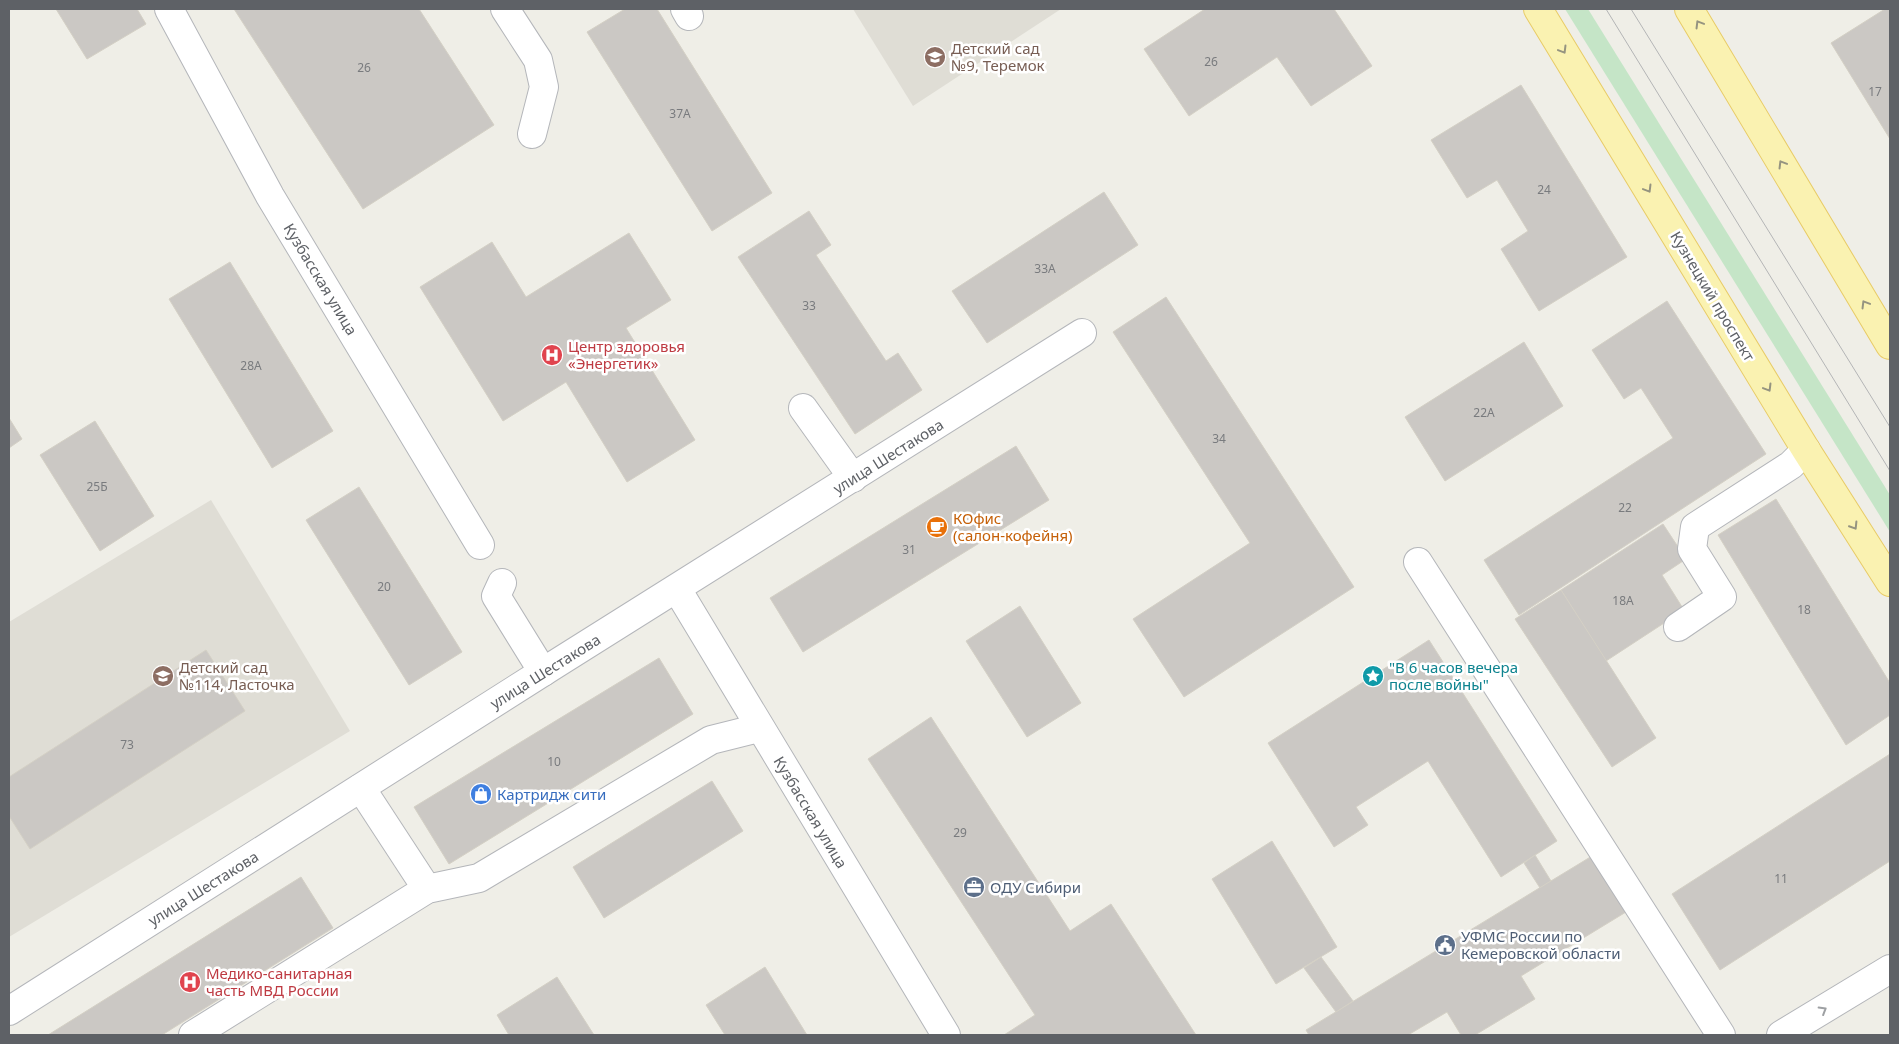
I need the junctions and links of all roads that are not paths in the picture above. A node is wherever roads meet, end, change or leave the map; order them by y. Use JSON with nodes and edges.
{"nodes":[{"id":1,"x":169,"y":9,"type":"edge"},
{"id":2,"x":505,"y":9,"type":"edge"},
{"id":3,"x":1538,"y":9,"type":"edge"},
{"id":4,"x":1690,"y":9,"type":"edge"},
{"id":5,"x":532,"y":134,"type":"dead end"},
{"id":6,"x":1082,"y":333,"type":"dead end"},
{"id":7,"x":1890,"y":346,"type":"edge"},
{"id":8,"x":804,"y":408,"type":"dead end"},
{"id":9,"x":1806,"y":450,"type":"junction"},
{"id":10,"x":853,"y":478,"type":"junction"},
{"id":11,"x":480,"y":545,"type":"dead end"},
{"id":12,"x":1418,"y":562,"type":"dead end"},
{"id":13,"x":1890,"y":582,"type":"edge"},
{"id":14,"x":502,"y":583,"type":"dead end"},
{"id":15,"x":677,"y":589,"type":"junction"},
{"id":16,"x":1678,"y":627,"type":"dead end"},
{"id":17,"x":543,"y":672,"type":"junction"},
{"id":18,"x":760,"y":728,"type":"junction"},
{"id":19,"x":360,"y":788,"type":"junction"},
{"id":20,"x":427,"y":889,"type":"junction"},
{"id":21,"x":1890,"y":969,"type":"edge"},
{"id":22,"x":9,"y":1011,"type":"edge"},
{"id":23,"x":1791,"y":1033,"type":"edge"},
{"id":24,"x":193,"y":1035,"type":"edge"},
{"id":25,"x":946,"y":1035,"type":"edge"},
{"id":26,"x":1721,"y":1035,"type":"edge"}],
"edges":[{"from":1,"to":11,"type":"street","name":"Кузбасская улица"},
{"from":2,"to":5,"type":"street"},
{"from":3,"to":9,"type":"main road","name":"Кузнецкий проспект","one_way":true},
{"from":7,"to":4,"type":"main road","one_way":true},
{"from":6,"to":10,"type":"street","name":"улица Шестакова"},
{"from":8,"to":10,"type":"street"},
{"from":9,"to":13,"type":"main road","name":"Кузнецкий проспект","one_way":true},
{"from":9,"to":16,"type":"street"},
{"from":10,"to":15,"type":"street","name":"улица Шестакова"},
{"from":12,"to":26,"type":"street"},
{"from":14,"to":17,"type":"street"},
{"from":15,"to":17,"type":"street","name":"улица Шестакова"},
{"from":15,"to":18,"type":"street","name":"Кузбасская улица"},
{"from":17,"to":19,"type":"street","name":"улица Шестакова"},
{"from":18,"to":20,"type":"street"},
{"from":18,"to":25,"type":"street","name":"Кузбасская улица"},
{"from":19,"to":20,"type":"street"},
{"from":19,"to":22,"type":"street","name":"улица Шестакова"},
{"from":20,"to":24,"type":"street"},
{"from":23,"to":21,"type":"street","one_way":true}]}
